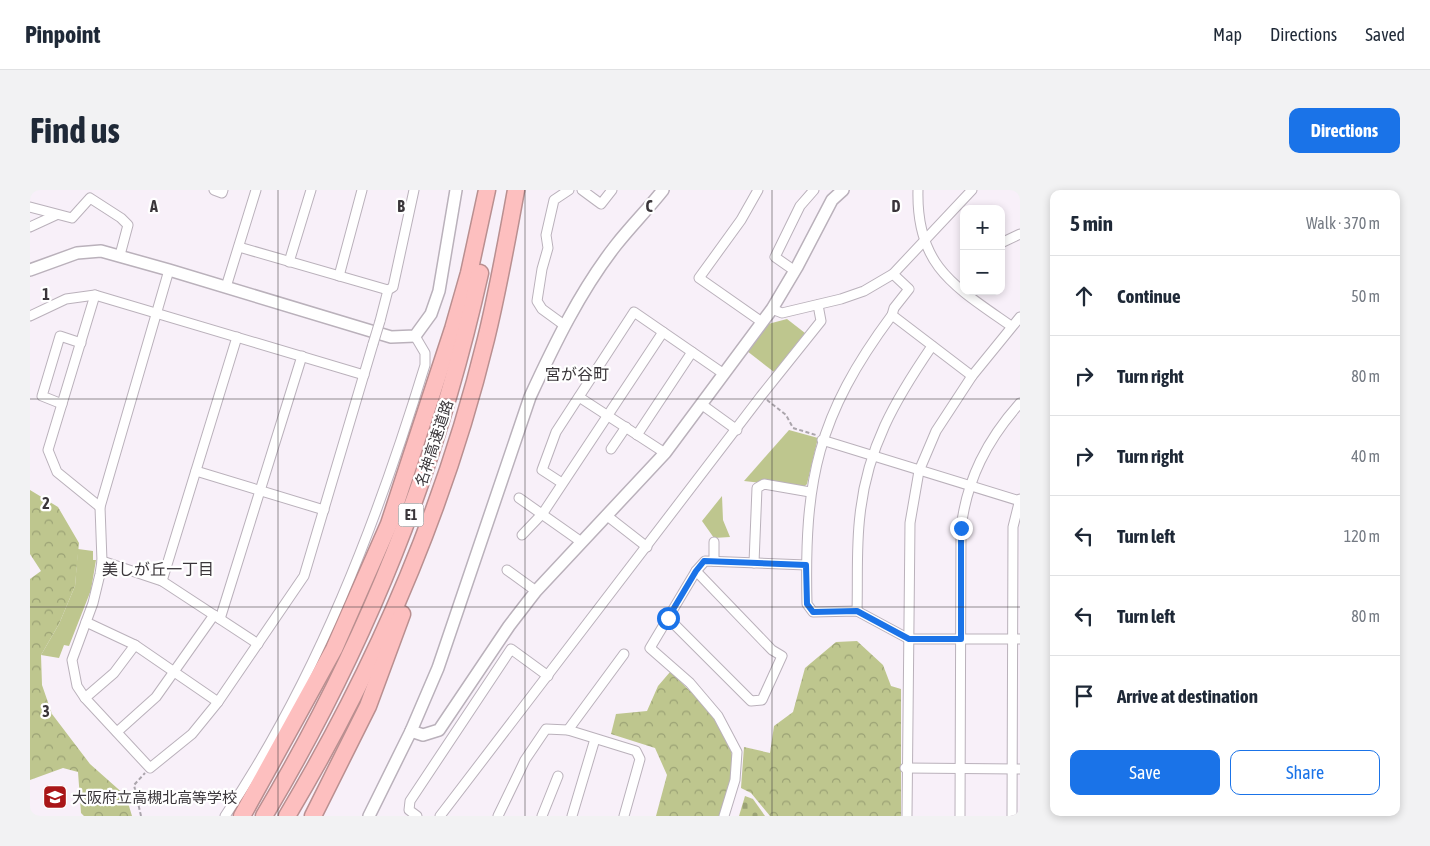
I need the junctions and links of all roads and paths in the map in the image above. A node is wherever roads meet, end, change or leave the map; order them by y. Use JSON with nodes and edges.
{"nodes":[{"id":1,"x":214,"y":190,"type":"edge"},
{"id":2,"x":222,"y":190,"type":"edge"},
{"id":3,"x":256,"y":190,"type":"edge"},
{"id":4,"x":311,"y":190,"type":"edge"},
{"id":5,"x":362,"y":190,"type":"edge"},
{"id":6,"x":414,"y":190,"type":"edge"},
{"id":7,"x":456,"y":190,"type":"edge"},
{"id":8,"x":487,"y":190,"type":"edge"},
{"id":9,"x":494,"y":190,"type":"edge"},
{"id":10,"x":516,"y":190,"type":"edge"},
{"id":11,"x":524,"y":190,"type":"edge"},
{"id":12,"x":569,"y":190,"type":"edge"},
{"id":13,"x":582,"y":190,"type":"edge"},
{"id":14,"x":612,"y":190,"type":"edge"},
{"id":15,"x":663,"y":190,"type":"edge"},
{"id":16,"x":758,"y":190,"type":"edge"},
{"id":17,"x":814,"y":190,"type":"edge"},
{"id":18,"x":842,"y":190,"type":"edge"},
{"id":19,"x":918,"y":190,"type":"edge"},
{"id":20,"x":972,"y":190,"type":"edge"},
{"id":21,"x":30,"y":207,"type":"edge"},
{"id":22,"x":56,"y":215,"type":"junction"},
{"id":23,"x":30,"y":227,"type":"edge"},
{"id":24,"x":1020,"y":234,"type":"edge"},
{"id":25,"x":1005,"y":241,"type":"edge"},
{"id":26,"x":924,"y":244,"type":"junction"},
{"id":27,"x":239,"y":248,"type":"junction"},
{"id":28,"x":120,"y":255,"type":"junction"},
{"id":29,"x":289,"y":262,"type":"junction"},
{"id":30,"x":30,"y":270,"type":"edge"},
{"id":31,"x":169,"y":270,"type":"junction"},
{"id":32,"x":795,"y":271,"type":"junction"},
{"id":33,"x":893,"y":274,"type":"junction"},
{"id":34,"x":339,"y":276,"type":"junction"},
{"id":35,"x":960,"y":284,"type":"edge"},
{"id":36,"x":226,"y":287,"type":"junction"},
{"id":37,"x":388,"y":290,"type":"junction"},
{"id":38,"x":96,"y":295,"type":"junction"},
{"id":39,"x":974,"y":295,"type":"edge"},
{"id":40,"x":818,"y":305,"type":"junction"},
{"id":41,"x":772,"y":309,"type":"junction"},
{"id":42,"x":156,"y":313,"type":"junction"},
{"id":43,"x":892,"y":315,"type":"junction"},
{"id":44,"x":30,"y":316,"type":"edge"},
{"id":45,"x":1020,"y":317,"type":"edge"},
{"id":46,"x":762,"y":322,"type":"junction"},
{"id":47,"x":564,"y":325,"type":"junction"},
{"id":48,"x":1011,"y":326,"type":"junction"},
{"id":49,"x":663,"y":332,"type":"junction"},
{"id":50,"x":415,"y":336,"type":"junction"},
{"id":51,"x":237,"y":337,"type":"junction"},
{"id":52,"x":80,"y":343,"type":"junction"},
{"id":53,"x":932,"y":346,"type":"junction"},
{"id":54,"x":692,"y":352,"type":"junction"},
{"id":55,"x":302,"y":356,"type":"junction"},
{"id":56,"x":724,"y":374,"type":"junction"},
{"id":57,"x":364,"y":375,"type":"junction"},
{"id":58,"x":972,"y":376,"type":"junction"},
{"id":59,"x":761,"y":396,"type":"junction"},
{"id":60,"x":579,"y":397,"type":"junction"},
{"id":61,"x":62,"y":404,"type":"junction"},
{"id":62,"x":701,"y":404,"type":"junction"},
{"id":63,"x":1020,"y":404,"type":"edge"},
{"id":64,"x":607,"y":415,"type":"junction"},
{"id":65,"x":626,"y":428,"type":"junction"},
{"id":66,"x":737,"y":430,"type":"junction"},
{"id":67,"x":637,"y":435,"type":"junction"},
{"id":68,"x":819,"y":438,"type":"junction"},
{"id":69,"x":611,"y":449,"type":"dead end"},
{"id":70,"x":665,"y":453,"type":"junction"},
{"id":71,"x":872,"y":456,"type":"junction"},
{"id":72,"x":196,"y":471,"type":"junction"},
{"id":73,"x":919,"y":471,"type":"junction"},
{"id":74,"x":562,"y":483,"type":"junction"},
{"id":75,"x":970,"y":486,"type":"junction"},
{"id":76,"x":261,"y":491,"type":"junction"},
{"id":77,"x":810,"y":492,"type":"junction"},
{"id":78,"x":519,"y":498,"type":"dead end"},
{"id":79,"x":1020,"y":500,"type":"edge"},
{"id":80,"x":100,"y":507,"type":"junction"},
{"id":81,"x":324,"y":510,"type":"junction"},
{"id":82,"x":543,"y":513,"type":"junction"},
{"id":83,"x":606,"y":514,"type":"junction"},
{"id":84,"x":522,"y":535,"type":"dead end"},
{"id":85,"x":580,"y":541,"type":"junction"},
{"id":86,"x":714,"y":542,"type":"dead end"},
{"id":87,"x":647,"y":547,"type":"junction"},
{"id":88,"x":102,"y":561,"type":"junction"},
{"id":89,"x":714,"y":561,"type":"junction"},
{"id":90,"x":754,"y":563,"type":"junction"},
{"id":91,"x":806,"y":565,"type":"junction"},
{"id":92,"x":507,"y":570,"type":"dead end"},
{"id":93,"x":696,"y":571,"type":"junction"},
{"id":94,"x":162,"y":581,"type":"junction"},
{"id":95,"x":536,"y":591,"type":"junction"},
{"id":96,"x":857,"y":611,"type":"junction"},
{"id":97,"x":217,"y":617,"type":"junction"},
{"id":98,"x":668,"y":618,"type":"junction"},
{"id":99,"x":86,"y":622,"type":"junction"},
{"id":100,"x":909,"y":639,"type":"junction"},
{"id":101,"x":961,"y":639,"type":"junction"},
{"id":102,"x":1016,"y":639,"type":"edge"},
{"id":103,"x":258,"y":644,"type":"junction"},
{"id":104,"x":135,"y":645,"type":"junction"},
{"id":105,"x":624,"y":654,"type":"dead end"},
{"id":106,"x":174,"y":672,"type":"junction"},
{"id":107,"x":548,"y":676,"type":"junction"},
{"id":108,"x":85,"y":698,"type":"junction"},
{"id":109,"x":218,"y":702,"type":"junction"},
{"id":110,"x":568,"y":730,"type":"junction"},
{"id":111,"x":411,"y":731,"type":"junction"},
{"id":112,"x":117,"y":732,"type":"junction"},
{"id":113,"x":595,"y":740,"type":"junction"},
{"id":114,"x":150,"y":768,"type":"junction"},
{"id":115,"x":905,"y":768,"type":"junction"},
{"id":116,"x":960,"y":769,"type":"junction"},
{"id":117,"x":1016,"y":770,"type":"edge"},
{"id":118,"x":558,"y":776,"type":"dead end"},
{"id":119,"x":140,"y":816,"type":"edge"},
{"id":120,"x":225,"y":816,"type":"edge"},
{"id":121,"x":242,"y":816,"type":"edge"},
{"id":122,"x":264,"y":816,"type":"edge"},
{"id":123,"x":287,"y":816,"type":"edge"},
{"id":124,"x":313,"y":816,"type":"edge"},
{"id":125,"x":369,"y":816,"type":"edge"},
{"id":126,"x":417,"y":816,"type":"edge"},
{"id":127,"x":440,"y":816,"type":"edge"},
{"id":128,"x":498,"y":816,"type":"edge"},
{"id":129,"x":542,"y":816,"type":"edge"},
{"id":130,"x":572,"y":816,"type":"edge"},
{"id":131,"x":624,"y":816,"type":"edge"},
{"id":132,"x":724,"y":816,"type":"edge"},
{"id":133,"x":907,"y":816,"type":"edge"},
{"id":134,"x":960,"y":816,"type":"edge"},
{"id":135,"x":1012,"y":816,"type":"edge"}],
"edges":[{"from":1,"to":2,"type":"street"},
{"from":3,"to":27,"type":"street"},
{"from":4,"to":29,"type":"street"},
{"from":5,"to":34,"type":"street"},
{"from":6,"to":37,"type":"street"},
{"from":7,"to":50,"type":"street"},
{"from":8,"to":121,"type":"highway"},
{"from":9,"to":122,"type":"highway","name":"名神高速道路","number":"E1"},
{"from":10,"to":123,"type":"highway","name":"名神高速道路","number":"E1"},
{"from":11,"to":124,"type":"highway"},
{"from":12,"to":47,"type":"street"},
{"from":13,"to":14,"type":"street"},
{"from":15,"to":47,"type":"street"},
{"from":16,"to":46,"type":"street"},
{"from":17,"to":32,"type":"street"},
{"from":18,"to":32,"type":"street"},
{"from":19,"to":26,"type":"street"},
{"from":20,"to":26,"type":"street"},
{"from":21,"to":22,"type":"street"},
{"from":22,"to":23,"type":"street"},
{"from":22,"to":28,"type":"street"},
{"from":24,"to":25,"type":"street"},
{"from":26,"to":33,"type":"street"},
{"from":26,"to":35,"type":"street"},
{"from":27,"to":29,"type":"street"},
{"from":27,"to":36,"type":"street"},
{"from":28,"to":30,"type":"street"},
{"from":28,"to":31,"type":"street"},
{"from":29,"to":34,"type":"street"},
{"from":31,"to":36,"type":"street"},
{"from":31,"to":42,"type":"street"},
{"from":32,"to":41,"type":"street"},
{"from":33,"to":40,"type":"street"},
{"from":33,"to":43,"type":"street"},
{"from":34,"to":37,"type":"street"},
{"from":36,"to":50,"type":"street"},
{"from":37,"to":57,"type":"street","bridge":true},
{"from":38,"to":42,"type":"street"},
{"from":38,"to":44,"type":"street"},
{"from":38,"to":52,"type":"street"},
{"from":39,"to":48,"type":"street"},
{"from":40,"to":41,"type":"street"},
{"from":40,"to":59,"type":"street"},
{"from":41,"to":46,"type":"street"},
{"from":42,"to":51,"type":"street"},
{"from":42,"to":80,"type":"street"},
{"from":43,"to":53,"type":"street"},
{"from":43,"to":68,"type":"street"},
{"from":45,"to":48,"type":"street"},
{"from":46,"to":56,"type":"street"},
{"from":47,"to":111,"type":"street"},
{"from":48,"to":58,"type":"street"},
{"from":49,"to":54,"type":"street"},
{"from":49,"to":60,"type":"street"},
{"from":49,"to":64,"type":"street"},
{"from":50,"to":120,"type":"street"},
{"from":51,"to":55,"type":"street"},
{"from":51,"to":72,"type":"street"},
{"from":52,"to":61,"type":"street"},
{"from":52,"to":61,"type":"street"},
{"from":53,"to":58,"type":"street"},
{"from":53,"to":71,"type":"street"},
{"from":54,"to":56,"type":"street"},
{"from":54,"to":67,"type":"street"},
{"from":55,"to":57,"type":"street"},
{"from":55,"to":76,"type":"street"},
{"from":56,"to":62,"type":"street"},
{"from":57,"to":81,"type":"street"},
{"from":58,"to":73,"type":"street"},
{"from":59,"to":66,"type":"street"},
{"from":59,"to":68,"type":"path"},
{"from":60,"to":64,"type":"street"},
{"from":60,"to":74,"type":"street"},
{"from":61,"to":80,"type":"street"},
{"from":62,"to":66,"type":"street"},
{"from":62,"to":70,"type":"street"},
{"from":63,"to":75,"type":"street"},
{"from":64,"to":65,"type":"street"},
{"from":64,"to":74,"type":"street"},
{"from":65,"to":67,"type":"street"},
{"from":65,"to":69,"type":"street"},
{"from":66,"to":87,"type":"street"},
{"from":67,"to":70,"type":"street"},
{"from":68,"to":71,"type":"street"},
{"from":68,"to":77,"type":"street"},
{"from":70,"to":83,"type":"street"},
{"from":71,"to":73,"type":"street"},
{"from":71,"to":96,"type":"street"},
{"from":72,"to":76,"type":"street"},
{"from":72,"to":94,"type":"street"},
{"from":73,"to":75,"type":"street"},
{"from":73,"to":100,"type":"street"},
{"from":74,"to":82,"type":"street"},
{"from":75,"to":79,"type":"street"},
{"from":75,"to":101,"type":"street"},
{"from":76,"to":81,"type":"street"},
{"from":76,"to":97,"type":"street"},
{"from":77,"to":90,"type":"street"},
{"from":77,"to":91,"type":"street"},
{"from":78,"to":82,"type":"street"},
{"from":79,"to":102,"type":"street"},
{"from":80,"to":88,"type":"street"},
{"from":81,"to":103,"type":"street"},
{"from":82,"to":84,"type":"street"},
{"from":82,"to":85,"type":"street"},
{"from":83,"to":85,"type":"street"},
{"from":83,"to":87,"type":"street"},
{"from":85,"to":95,"type":"street"},
{"from":86,"to":89,"type":"street"},
{"from":87,"to":107,"type":"street"},
{"from":88,"to":94,"type":"street"},
{"from":88,"to":99,"type":"street"},
{"from":89,"to":90,"type":"street"},
{"from":89,"to":93,"type":"street"},
{"from":90,"to":91,"type":"street"},
{"from":91,"to":96,"type":"street"},
{"from":92,"to":95,"type":"street"},
{"from":93,"to":98,"type":"street"},
{"from":93,"to":98,"type":"street"},
{"from":94,"to":97,"type":"street"},
{"from":95,"to":111,"type":"street"},
{"from":96,"to":100,"type":"street"},
{"from":97,"to":103,"type":"street"},
{"from":97,"to":106,"type":"street"},
{"from":98,"to":132,"type":"street"},
{"from":99,"to":104,"type":"street"},
{"from":99,"to":108,"type":"street"},
{"from":100,"to":101,"type":"street"},
{"from":100,"to":115,"type":"street"},
{"from":101,"to":102,"type":"street"},
{"from":101,"to":116,"type":"street"},
{"from":102,"to":117,"type":"street"},
{"from":103,"to":109,"type":"street"},
{"from":104,"to":106,"type":"street"},
{"from":104,"to":108,"type":"street"},
{"from":105,"to":110,"type":"street"},
{"from":106,"to":109,"type":"street"},
{"from":106,"to":112,"type":"street"},
{"from":107,"to":126,"type":"street"},
{"from":107,"to":127,"type":"street"},
{"from":108,"to":112,"type":"street"},
{"from":109,"to":114,"type":"street"},
{"from":110,"to":113,"type":"street"},
{"from":110,"to":128,"type":"street"},
{"from":111,"to":125,"type":"street"},
{"from":112,"to":114,"type":"street"},
{"from":113,"to":130,"type":"street"},
{"from":113,"to":131,"type":"street"},
{"from":114,"to":119,"type":"path"},
{"from":115,"to":116,"type":"street"},
{"from":115,"to":133,"type":"street"},
{"from":116,"to":117,"type":"street"},
{"from":116,"to":134,"type":"street"},
{"from":117,"to":135,"type":"street"},
{"from":118,"to":129,"type":"street"}]}
